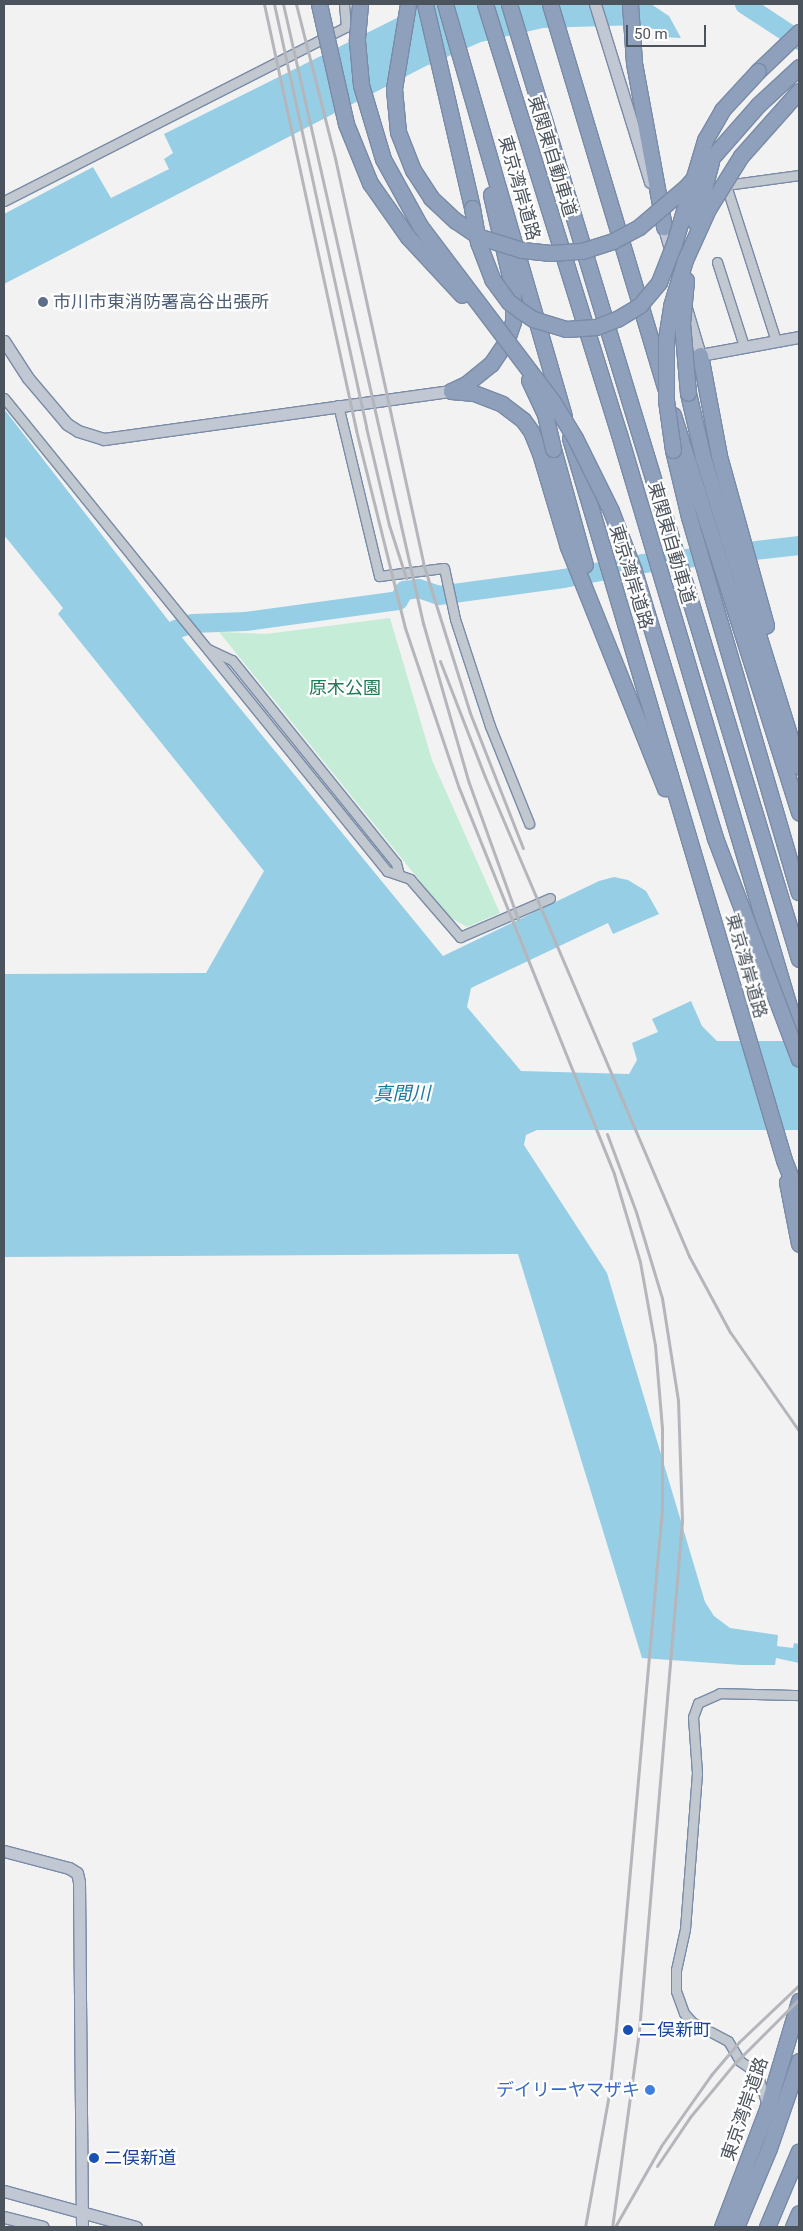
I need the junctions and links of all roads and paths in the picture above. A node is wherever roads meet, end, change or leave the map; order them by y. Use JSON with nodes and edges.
{"nodes":[{"id":1,"x":319,"y":4,"type":"edge"},
{"id":2,"x":323,"y":4,"type":"edge"},
{"id":3,"x":344,"y":4,"type":"edge"},
{"id":4,"x":360,"y":4,"type":"edge"},
{"id":5,"x":408,"y":4,"type":"edge"},
{"id":6,"x":425,"y":4,"type":"edge"},
{"id":7,"x":445,"y":4,"type":"edge"},
{"id":8,"x":485,"y":4,"type":"edge"},
{"id":9,"x":509,"y":4,"type":"edge"},
{"id":10,"x":550,"y":4,"type":"edge"},
{"id":11,"x":595,"y":4,"type":"edge"},
{"id":12,"x":622,"y":4,"type":"edge"},
{"id":13,"x":630,"y":4,"type":"edge"},
{"id":14,"x":630,"y":32,"type":"junction"},
{"id":15,"x":799,"y":32,"type":"edge"},
{"id":16,"x":799,"y":67,"type":"edge"},
{"id":17,"x":465,"y":68,"type":"junction"},
{"id":18,"x":758,"y":71,"type":"junction"},
{"id":19,"x":335,"y":82,"type":"junction"},
{"id":20,"x":799,"y":91,"type":"edge"},
{"id":21,"x":799,"y":174,"type":"edge"},
{"id":22,"x":4,"y":201,"type":"edge"},
{"id":23,"x":664,"y":227,"type":"junction"},
{"id":24,"x":717,"y":262,"type":"dead end"},
{"id":25,"x":799,"y":337,"type":"edge"},
{"id":26,"x":4,"y":341,"type":"edge"},
{"id":27,"x":776,"y":341,"type":"junction"},
{"id":28,"x":744,"y":346,"type":"junction"},
{"id":29,"x":700,"y":356,"type":"junction"},
{"id":30,"x":451,"y":391,"type":"junction"},
{"id":31,"x":4,"y":398,"type":"edge"},
{"id":32,"x":338,"y":405,"type":"junction"},
{"id":33,"x":725,"y":503,"type":"junction"},
{"id":34,"x":569,"y":532,"type":"junction"},
{"id":35,"x":206,"y":648,"type":"junction"},
{"id":36,"x":799,"y":766,"type":"edge"},
{"id":37,"x":799,"y":812,"type":"edge"},
{"id":38,"x":529,"y":823,"type":"dead end"},
{"id":39,"x":697,"y":864,"type":"junction"},
{"id":40,"x":399,"y":875,"type":"junction"},
{"id":41,"x":799,"y":892,"type":"edge"},
{"id":42,"x":550,"y":898,"type":"dead end"},
{"id":43,"x":799,"y":959,"type":"edge"},
{"id":44,"x":799,"y":1040,"type":"edge"},
{"id":45,"x":799,"y":1059,"type":"edge"},
{"id":46,"x":784,"y":1160,"type":"junction"},
{"id":47,"x":799,"y":1198,"type":"edge"},
{"id":48,"x":799,"y":1244,"type":"edge"},
{"id":49,"x":799,"y":1695,"type":"edge"},
{"id":50,"x":4,"y":1851,"type":"edge"},
{"id":51,"x":799,"y":2001,"type":"edge"},
{"id":52,"x":799,"y":2061,"type":"edge"},
{"id":53,"x":766,"y":2109,"type":"junction"},
{"id":54,"x":799,"y":2151,"type":"edge"},
{"id":55,"x":4,"y":2191,"type":"edge"},
{"id":56,"x":82,"y":2212,"type":"junction"},
{"id":57,"x":799,"y":2212,"type":"edge"},
{"id":58,"x":4,"y":2217,"type":"edge"},
{"id":59,"x":43,"y":2227,"type":"edge"},
{"id":60,"x":82,"y":2227,"type":"edge"},
{"id":61,"x":136,"y":2227,"type":"edge"},
{"id":62,"x":722,"y":2227,"type":"edge"},
{"id":63,"x":736,"y":2227,"type":"edge"},
{"id":64,"x":767,"y":2227,"type":"edge"},
{"id":65,"x":792,"y":2227,"type":"edge"}],
"edges":[{"from":1,"to":19,"type":"highway","bridge":true},
{"from":2,"to":19,"type":"highway","bridge":true},
{"from":3,"to":22,"type":"street"},
{"from":4,"to":45,"type":"highway","bridge":true},
{"from":5,"to":16,"type":"highway","bridge":true},
{"from":6,"to":18,"type":"highway","bridge":true},
{"from":7,"to":17,"type":"highway","name":"東京湾岸道路"},
{"from":8,"to":44,"type":"highway","name":"東関東自動車道","bridge":true},
{"from":9,"to":43,"type":"highway","name":"東関東自動車道","bridge":true},
{"from":10,"to":37,"type":"highway"},
{"from":11,"to":23,"type":"street"},
{"from":12,"to":14,"type":"highway"},
{"from":13,"to":14,"type":"highway"},
{"from":14,"to":23,"type":"highway"},
{"from":15,"to":18,"type":"highway"},
{"from":17,"to":30,"type":"highway"},
{"from":17,"to":39,"type":"highway","name":"東京湾岸道路"},
{"from":18,"to":33,"type":"highway","bridge":true},
{"from":19,"to":34,"type":"highway","bridge":true},
{"from":20,"to":41,"type":"highway","bridge":true},
{"from":21,"to":27,"type":"street"},
{"from":23,"to":29,"type":"street"},
{"from":24,"to":28,"type":"street"},
{"from":25,"to":27,"type":"street"},
{"from":26,"to":32,"type":"street"},
{"from":27,"to":28,"type":"street"},
{"from":28,"to":29,"type":"street"},
{"from":29,"to":33,"type":"highway"},
{"from":30,"to":32,"type":"street"},
{"from":30,"to":34,"type":"highway"},
{"from":31,"to":35,"type":"street"},
{"from":32,"to":38,"type":"street"},
{"from":33,"to":36,"type":"highway"},
{"from":34,"to":39,"type":"highway"},
{"from":35,"to":40,"type":"street"},
{"from":35,"to":40,"type":"street"},
{"from":39,"to":46,"type":"highway","name":"東京湾岸道路"},
{"from":40,"to":42,"type":"street"},
{"from":46,"to":47,"type":"highway","name":"東京湾岸道路"},
{"from":46,"to":48,"type":"highway","name":"東京湾岸道路"},
{"from":49,"to":53,"type":"street"},
{"from":50,"to":56,"type":"street"},
{"from":51,"to":53,"type":"highway","name":"東京湾岸道路"},
{"from":52,"to":63,"type":"highway","name":"東京湾岸道路"},
{"from":53,"to":62,"type":"highway","name":"東京湾岸道路"},
{"from":54,"to":64,"type":"highway"},
{"from":55,"to":56,"type":"street"},
{"from":56,"to":60,"type":"street"},
{"from":56,"to":61,"type":"street"},
{"from":57,"to":65,"type":"highway"},
{"from":58,"to":59,"type":"street"}]}
